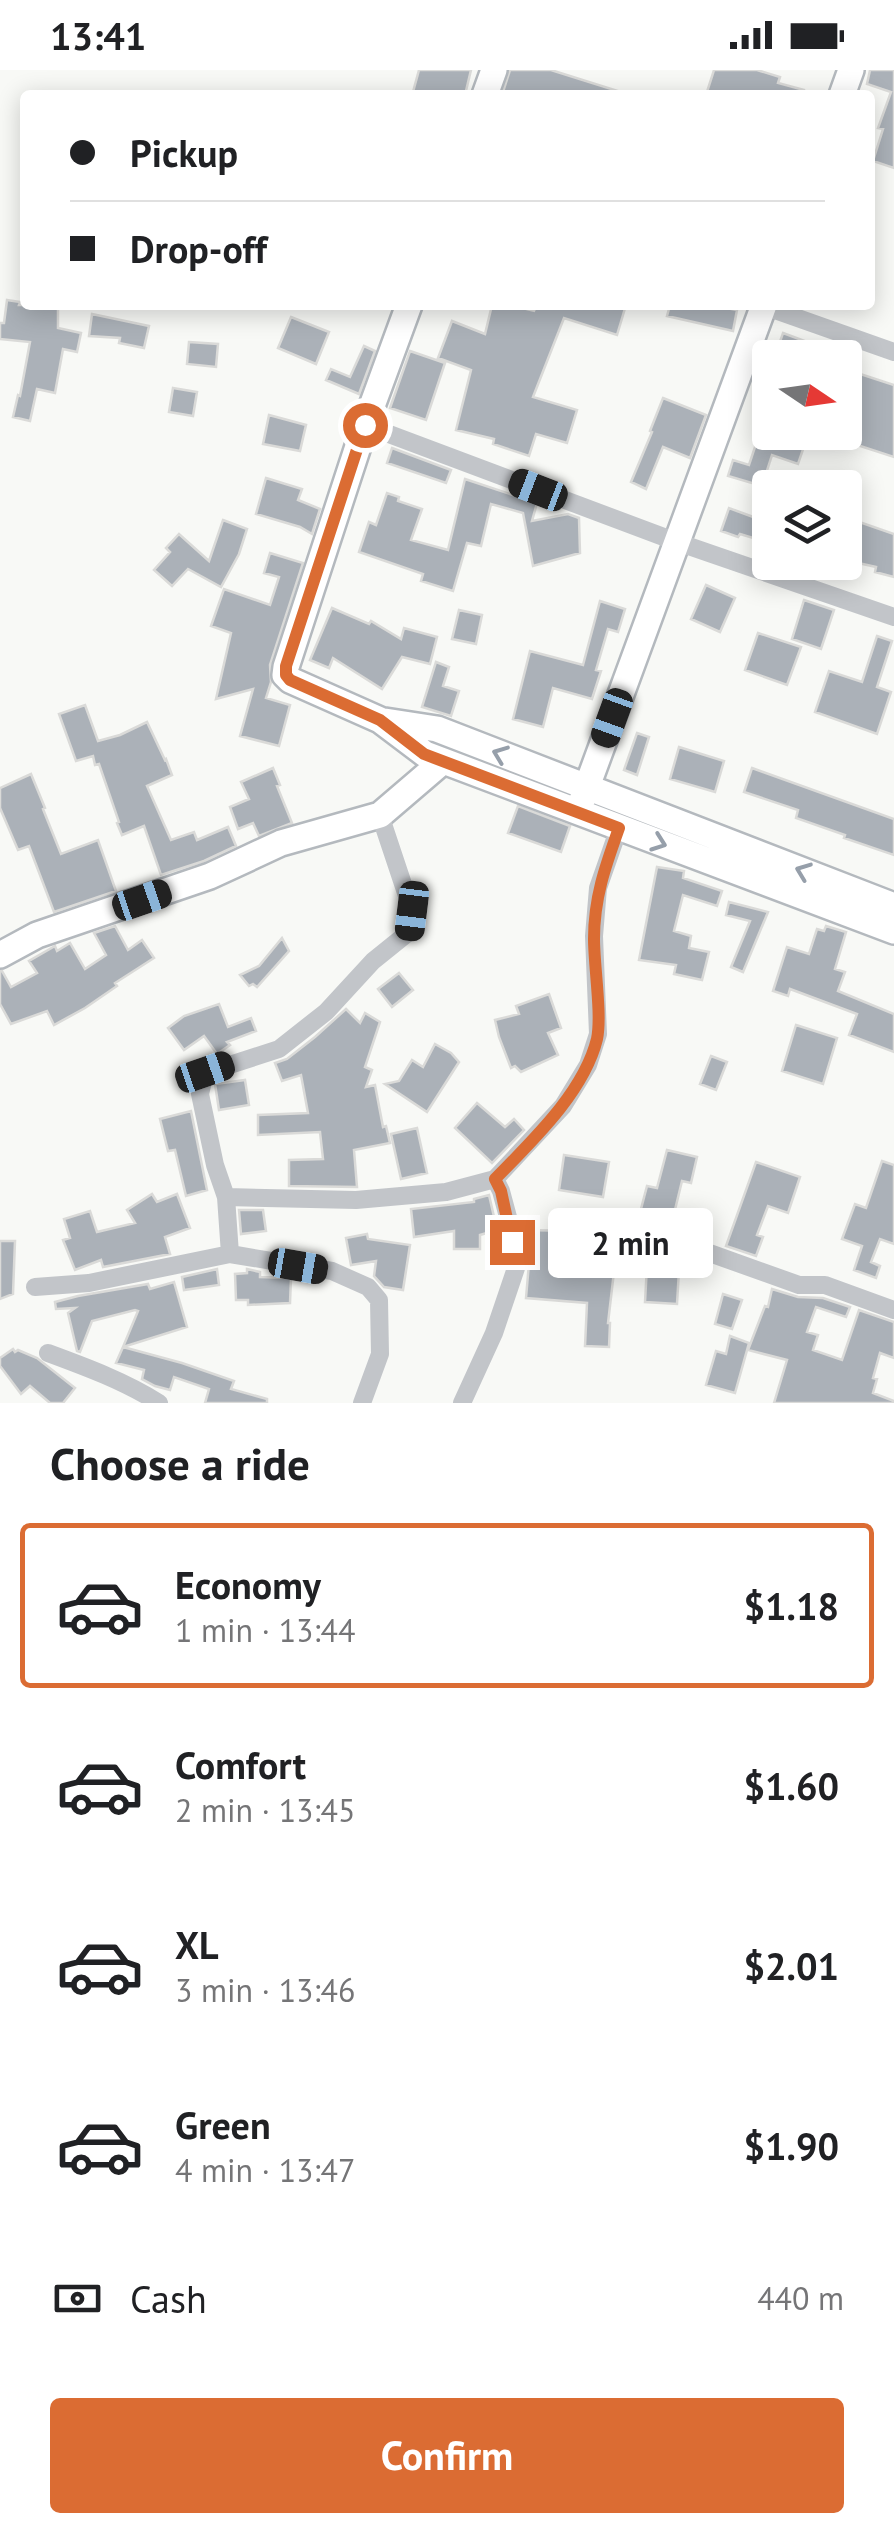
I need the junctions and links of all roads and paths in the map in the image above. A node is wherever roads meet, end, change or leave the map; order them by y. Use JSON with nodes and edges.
{"nodes":[{"id":1,"x":406,"y":310,"type":"edge"},
{"id":2,"x":761,"y":310,"type":"edge"},
{"id":3,"x":777,"y":310,"type":"edge"},
{"id":4,"x":894,"y":352,"type":"edge"},
{"id":5,"x":365,"y":425,"type":"junction"},
{"id":6,"x":678,"y":542,"type":"junction"},
{"id":7,"x":894,"y":616,"type":"edge"},
{"id":8,"x":380,"y":720,"type":"junction"},
{"id":9,"x":443,"y":761,"type":"junction"},
{"id":10,"x":586,"y":788,"type":"junction"},
{"id":11,"x":577,"y":813,"type":"junction"},
{"id":12,"x":380,"y":815,"type":"junction"},
{"id":13,"x":619,"y":828,"type":"junction"},
{"id":14,"x":894,"y":906,"type":"edge"},
{"id":15,"x":894,"y":931,"type":"edge"},
{"id":16,"x":0,"y":955,"type":"edge"},
{"id":17,"x":495,"y":1179,"type":"junction"},
{"id":18,"x":226,"y":1197,"type":"junction"},
{"id":19,"x":690,"y":1246,"type":"dead end"},
{"id":20,"x":230,"y":1254,"type":"junction"},
{"id":21,"x":35,"y":1287,"type":"dead end"},
{"id":22,"x":894,"y":1310,"type":"edge"},
{"id":23,"x":48,"y":1353,"type":"dead end"},
{"id":24,"x":158,"y":1403,"type":"edge"},
{"id":25,"x":362,"y":1403,"type":"edge"},
{"id":26,"x":462,"y":1403,"type":"edge"}],
"edges":[{"from":1,"to":5,"type":"street"},
{"from":2,"to":6,"type":"street"},
{"from":3,"to":4,"type":"street"},
{"from":5,"to":6,"type":"street"},
{"from":5,"to":8,"type":"street"},
{"from":6,"to":7,"type":"street"},
{"from":6,"to":10,"type":"street"},
{"from":8,"to":9,"type":"street"},
{"from":10,"to":8,"type":"street","one_way":true},
{"from":9,"to":11,"type":"street"},
{"from":9,"to":12,"type":"street"},
{"from":10,"to":11,"type":"street"},
{"from":14,"to":10,"type":"street","one_way":true},
{"from":11,"to":13,"type":"street"},
{"from":12,"to":16,"type":"street"},
{"from":12,"to":18,"type":"street"},
{"from":13,"to":15,"type":"street","one_way":true},
{"from":13,"to":17,"type":"street"},
{"from":17,"to":18,"type":"street"},
{"from":17,"to":26,"type":"street"},
{"from":18,"to":20,"type":"street"},
{"from":19,"to":22,"type":"street"},
{"from":20,"to":21,"type":"street"},
{"from":20,"to":25,"type":"street"},
{"from":23,"to":24,"type":"street"}]}
